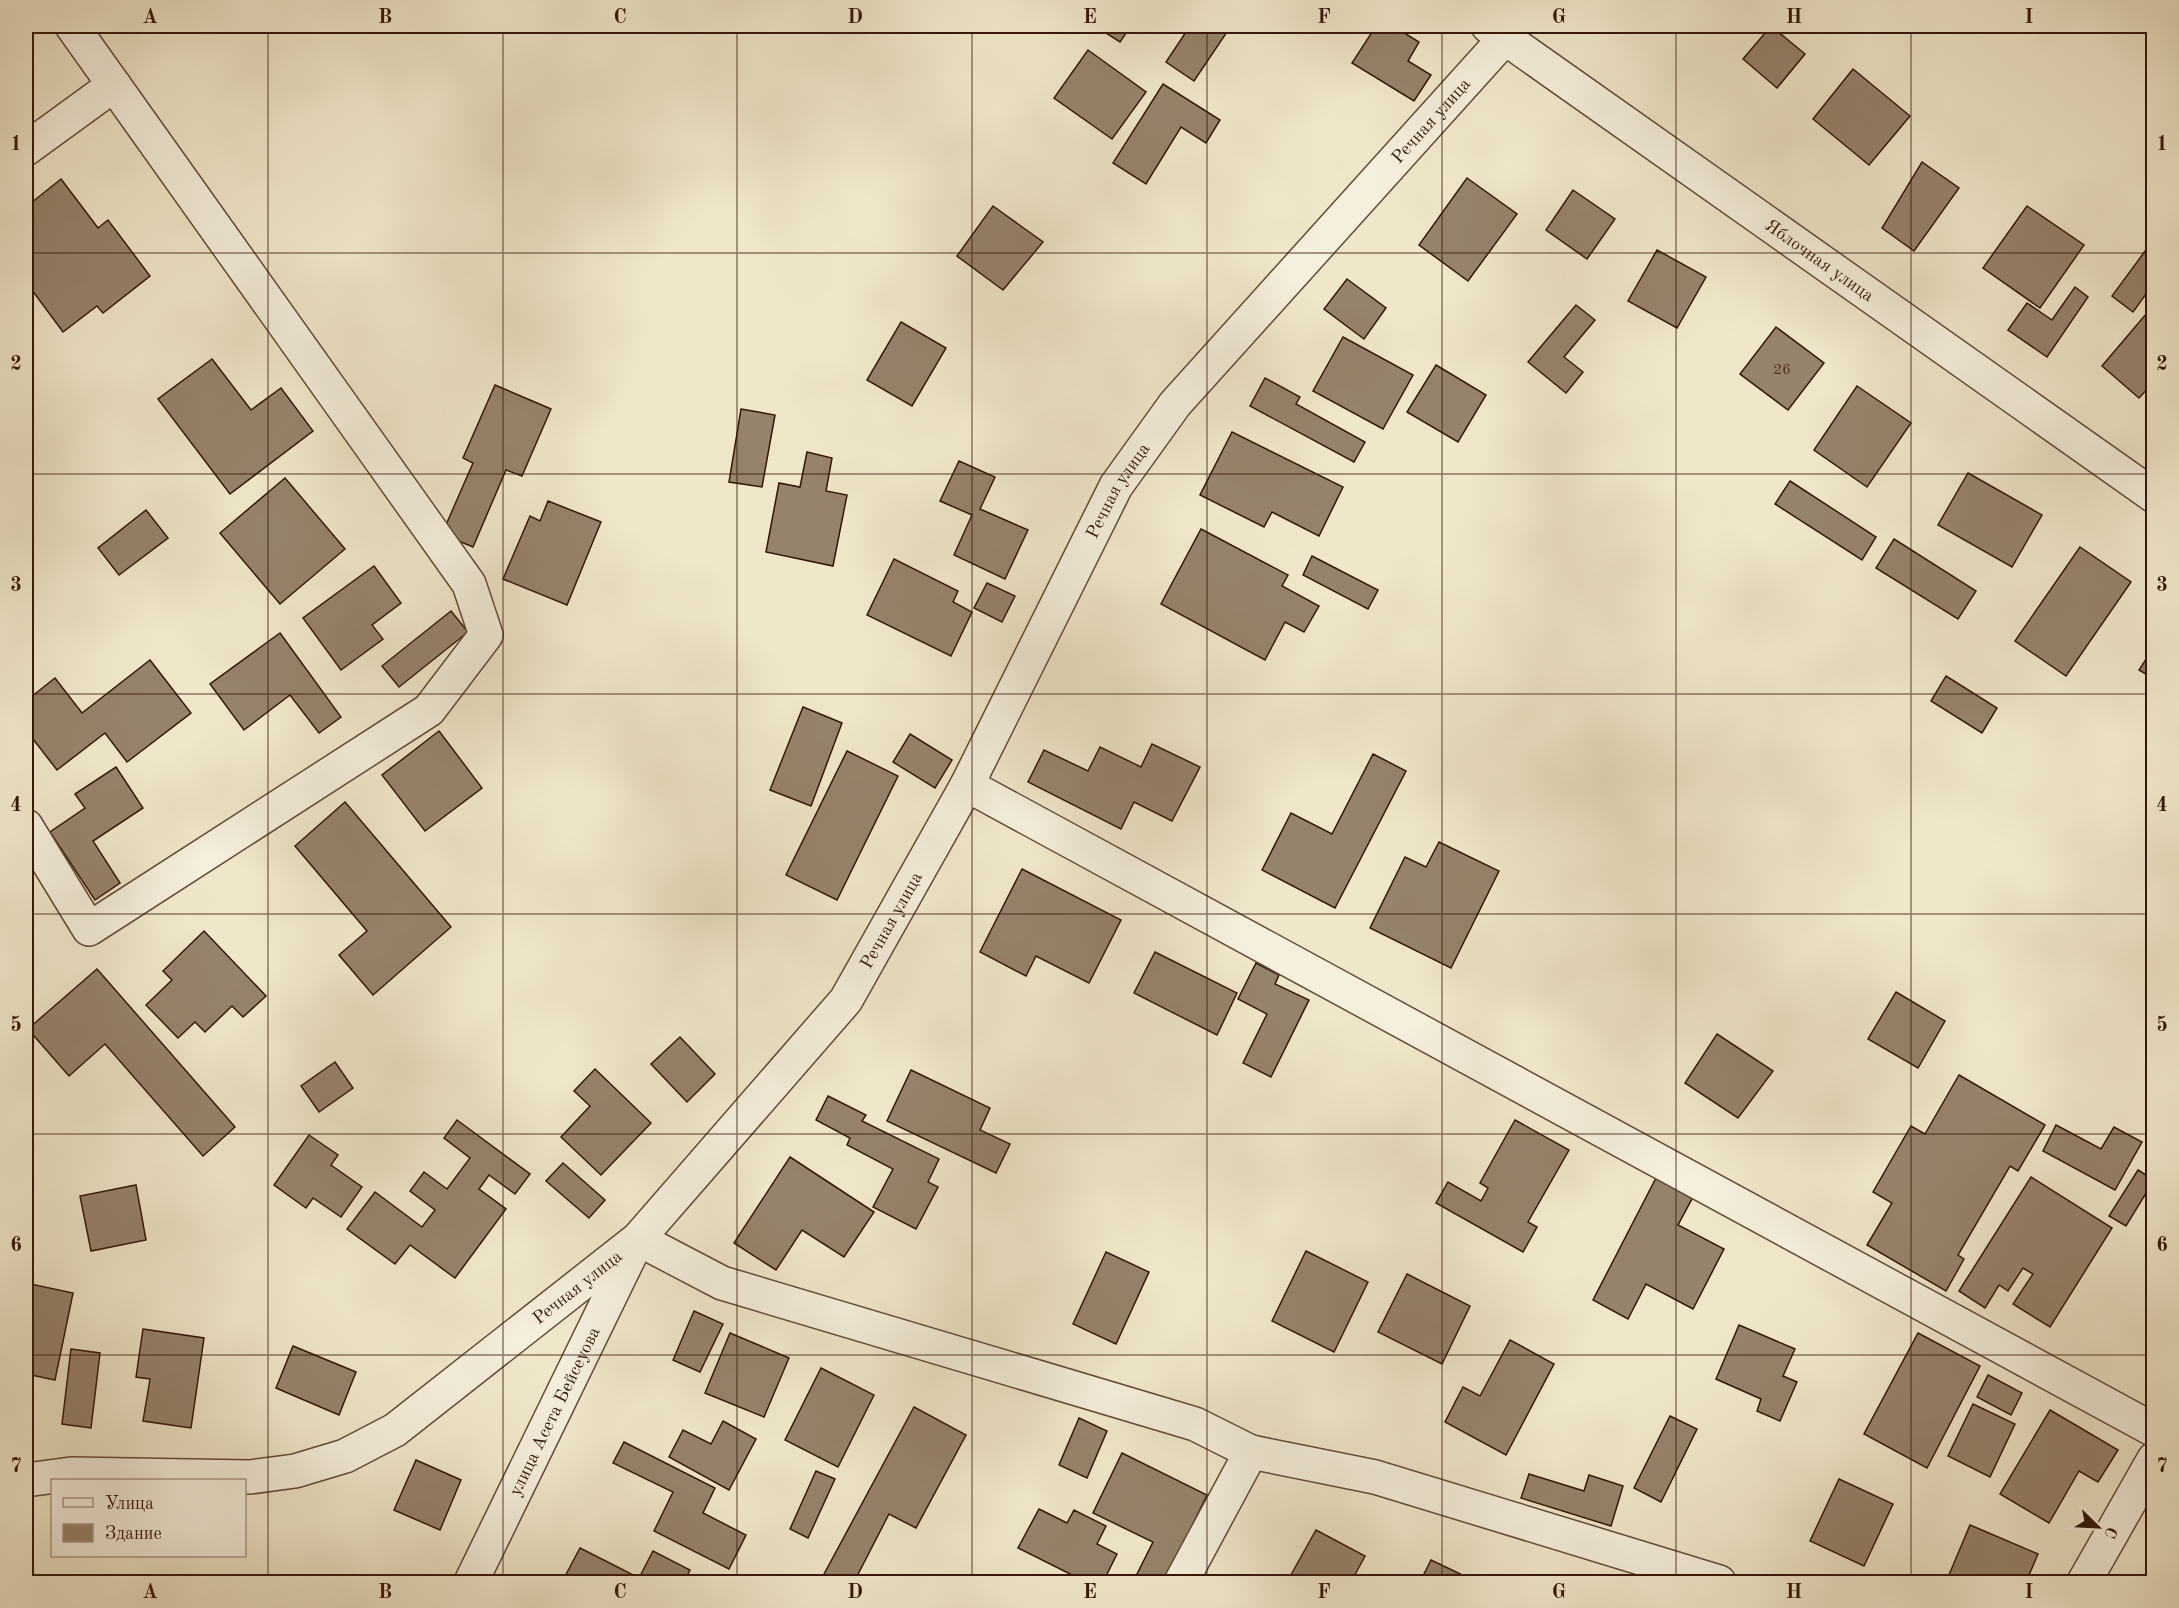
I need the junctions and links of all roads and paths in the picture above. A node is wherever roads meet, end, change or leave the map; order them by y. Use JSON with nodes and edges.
{"nodes":[{"id":1,"x":72,"y":26,"type":"edge"},
{"id":2,"x":1502,"y":30,"type":"edge"},
{"id":3,"x":114,"y":85,"type":"junction"},
{"id":4,"x":26,"y":149,"type":"edge"},
{"id":5,"x":2154,"y":496,"type":"edge"},
{"id":6,"x":967,"y":785,"type":"junction"},
{"id":7,"x":26,"y":826,"type":"edge"},
{"id":8,"x":638,"y":1239,"type":"junction"},
{"id":9,"x":2154,"y":1430,"type":"edge"},
{"id":10,"x":1251,"y":1452,"type":"junction"},
{"id":11,"x":2154,"y":1459,"type":"edge"},
{"id":12,"x":26,"y":1460,"type":"edge"},
{"id":13,"x":71,"y":1474,"type":"junction"},
{"id":14,"x":26,"y":1480,"type":"edge"},
{"id":15,"x":471,"y":1582,"type":"edge"},
{"id":16,"x":1180,"y":1582,"type":"edge"},
{"id":17,"x":1719,"y":1582,"type":"edge"},
{"id":18,"x":2084,"y":1582,"type":"edge"}],
"edges":[{"from":1,"to":3,"type":"street"},
{"from":2,"to":5,"type":"street","name":"Яблочная улица"},
{"from":2,"to":6,"type":"street","name":"Речная улица"},
{"from":3,"to":4,"type":"street"},
{"from":3,"to":7,"type":"street"},
{"from":6,"to":8,"type":"street","name":"Речная улица"},
{"from":6,"to":9,"type":"street"},
{"from":8,"to":10,"type":"street"},
{"from":8,"to":13,"type":"street","name":"Речная улица"},
{"from":8,"to":15,"type":"street","name":"улица Асета Бейсеуова"},
{"from":10,"to":16,"type":"street"},
{"from":10,"to":17,"type":"street"},
{"from":11,"to":18,"type":"street"},
{"from":12,"to":13,"type":"street"},
{"from":13,"to":14,"type":"street","name":"Речная улица"}]}
